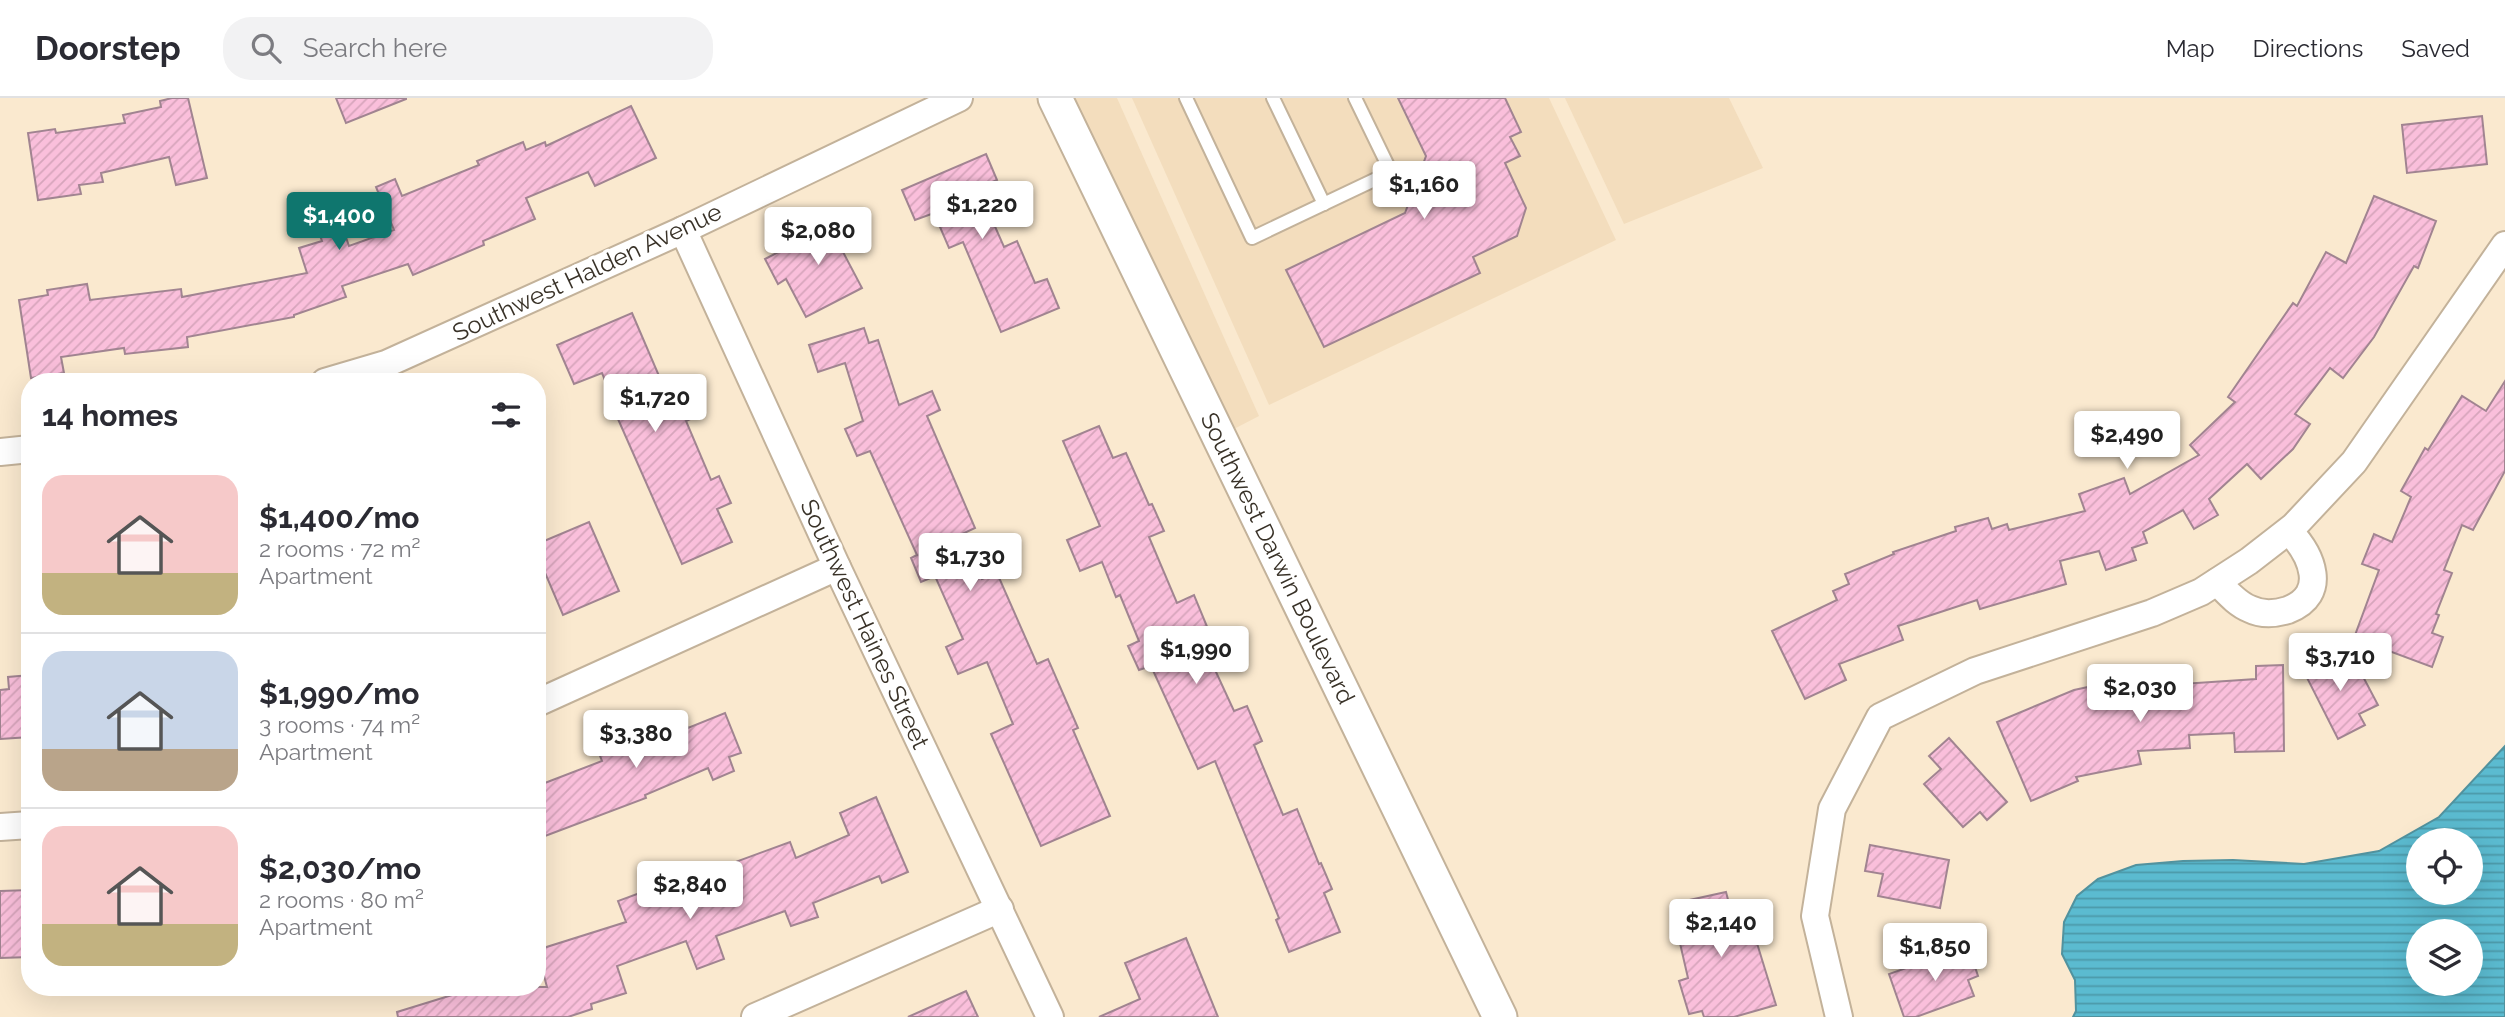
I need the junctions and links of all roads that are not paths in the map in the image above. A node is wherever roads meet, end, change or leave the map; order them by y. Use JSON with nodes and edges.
{"nodes":[{"id":1,"x":959,"y":98,"type":"edge"},
{"id":2,"x":1055,"y":98,"type":"edge"},
{"id":3,"x":1186,"y":98,"type":"edge"},
{"id":4,"x":1273,"y":98,"type":"edge"},
{"id":5,"x":1355,"y":98,"type":"edge"},
{"id":6,"x":1324,"y":204,"type":"junction"},
{"id":7,"x":682,"y":230,"type":"junction"},
{"id":8,"x":2505,"y":245,"type":"edge"},
{"id":9,"x":356,"y":373,"type":"edge"},
{"id":10,"x":21,"y":450,"type":"edge"},
{"id":11,"x":0,"y":452,"type":"edge"},
{"id":12,"x":2289,"y":531,"type":"junction"},
{"id":13,"x":837,"y":568,"type":"junction"},
{"id":14,"x":2217,"y":582,"type":"junction"},
{"id":15,"x":546,"y":699,"type":"edge"},
{"id":16,"x":21,"y":826,"type":"edge"},
{"id":17,"x":0,"y":827,"type":"edge"},
{"id":18,"x":1000,"y":909,"type":"junction"},
{"id":19,"x":755,"y":1017,"type":"edge"},
{"id":20,"x":1050,"y":1017,"type":"edge"},
{"id":21,"x":1500,"y":1017,"type":"edge"},
{"id":22,"x":1839,"y":1017,"type":"edge"}],
"edges":[{"from":1,"to":7,"type":"street","name":"Southwest Halden Avenue"},
{"from":2,"to":21,"type":"street","name":"Southwest Darwin Boulevard"},
{"from":3,"to":6,"type":"lane"},
{"from":4,"to":6,"type":"lane"},
{"from":5,"to":6,"type":"lane"},
{"from":7,"to":9,"type":"street","name":"Southwest Halden Avenue"},
{"from":7,"to":13,"type":"street","name":"Southwest Haines Street"},
{"from":8,"to":12,"type":"street"},
{"from":10,"to":11,"type":"street"},
{"from":12,"to":14,"type":"street"},
{"from":12,"to":14,"type":"street"},
{"from":13,"to":15,"type":"street"},
{"from":13,"to":18,"type":"street","name":"Southwest Haines Street"},
{"from":14,"to":22,"type":"street"},
{"from":16,"to":17,"type":"street"},
{"from":18,"to":19,"type":"street"},
{"from":18,"to":20,"type":"street","name":"Southwest Haines Street"}]}
